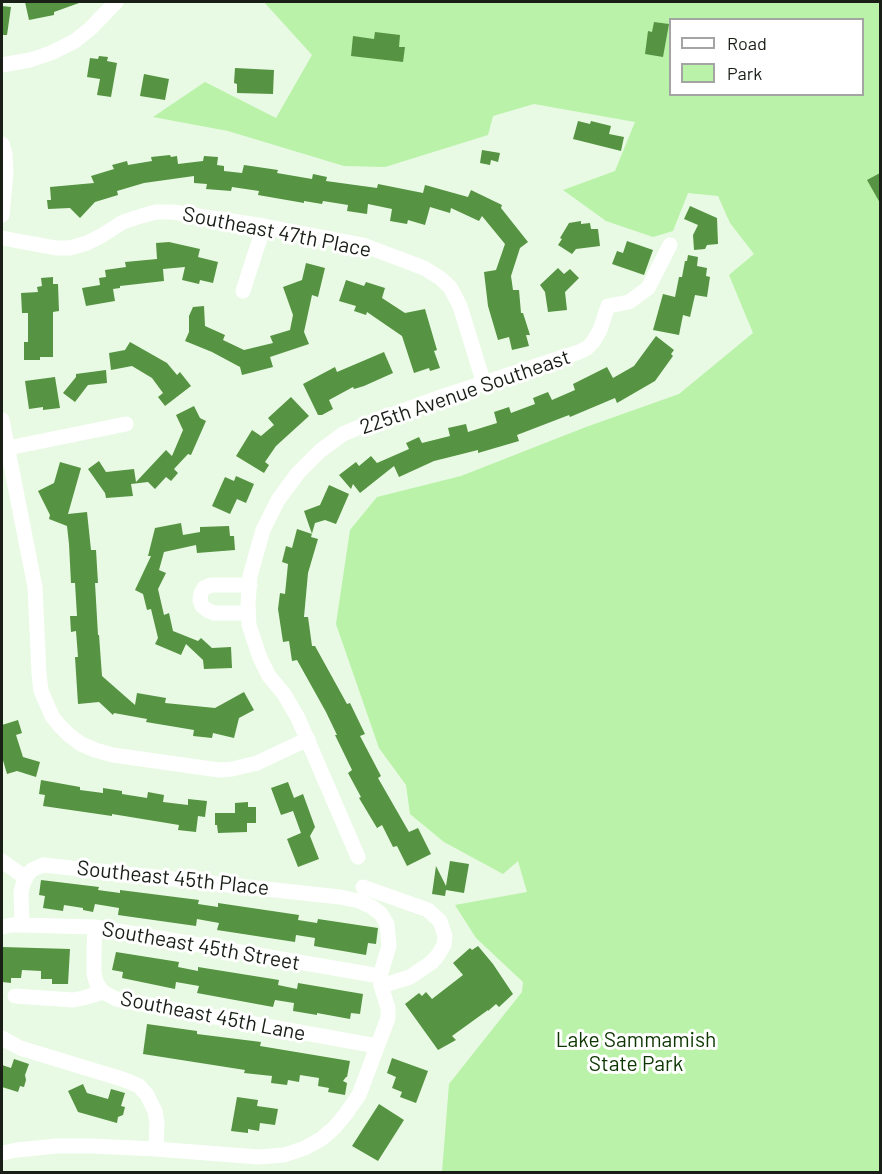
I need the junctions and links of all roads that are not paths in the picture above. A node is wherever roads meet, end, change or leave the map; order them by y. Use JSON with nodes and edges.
{"nodes":[{"id":1,"x":116,"y":2,"type":"edge"},
{"id":2,"x":2,"y":65,"type":"edge"},
{"id":3,"x":2,"y":144,"type":"edge"},
{"id":4,"x":2,"y":215,"type":"edge"},
{"id":5,"x":264,"y":226,"type":"junction"},
{"id":6,"x":2,"y":238,"type":"edge"},
{"id":7,"x":670,"y":245,"type":"dead end"},
{"id":8,"x":243,"y":291,"type":"dead end"},
{"id":9,"x":484,"y":384,"type":"junction"},
{"id":10,"x":2,"y":420,"type":"edge"},
{"id":11,"x":126,"y":424,"type":"dead end"},
{"id":12,"x":8,"y":448,"type":"junction"},
{"id":13,"x":250,"y":585,"type":"junction"},
{"id":14,"x":248,"y":613,"type":"junction"},
{"id":15,"x":308,"y":739,"type":"junction"},
{"id":16,"x":358,"y":857,"type":"dead end"},
{"id":17,"x":2,"y":861,"type":"edge"},
{"id":18,"x":26,"y":878,"type":"junction"},
{"id":19,"x":363,"y":887,"type":"dead end"},
{"id":20,"x":22,"y":925,"type":"junction"},
{"id":21,"x":2,"y":927,"type":"edge"},
{"id":22,"x":95,"y":927,"type":"junction"},
{"id":23,"x":380,"y":981,"type":"junction"},
{"id":24,"x":104,"y":992,"type":"junction"},
{"id":25,"x":15,"y":996,"type":"dead end"},
{"id":26,"x":2,"y":1038,"type":"edge"},
{"id":27,"x":377,"y":1046,"type":"junction"},
{"id":28,"x":156,"y":1149,"type":"junction"},
{"id":29,"x":2,"y":1153,"type":"edge"}],
"edges":[{"from":1,"to":2,"type":"street"},
{"from":3,"to":4,"type":"street"},
{"from":5,"to":6,"type":"street","name":"Southeast 47th Place"},
{"from":5,"to":8,"type":"street"},
{"from":5,"to":9,"type":"street","name":"Southeast 47th Place"},
{"from":7,"to":9,"type":"street","name":"225th Avenue Southeast"},
{"from":9,"to":13,"type":"street","name":"225th Avenue Southeast"},
{"from":10,"to":12,"type":"street"},
{"from":11,"to":12,"type":"street"},
{"from":12,"to":15,"type":"street"},
{"from":13,"to":14,"type":"street","name":"225th Avenue Southeast"},
{"from":13,"to":14,"type":"street"},
{"from":14,"to":15,"type":"street","name":"225th Avenue Southeast"},
{"from":15,"to":16,"type":"street","name":"225th Avenue Southeast"},
{"from":17,"to":18,"type":"street"},
{"from":18,"to":20,"type":"street"},
{"from":18,"to":23,"type":"street","name":"Southeast 45th Place"},
{"from":19,"to":23,"type":"street"},
{"from":20,"to":21,"type":"street","name":"Southeast 45th Street"},
{"from":20,"to":22,"type":"street","name":"Southeast 45th Street"},
{"from":22,"to":23,"type":"street","name":"Southeast 45th Street"},
{"from":22,"to":24,"type":"street"},
{"from":23,"to":27,"type":"street"},
{"from":24,"to":25,"type":"street","name":"Southeast 45th Lane"},
{"from":24,"to":27,"type":"street","name":"Southeast 45th Lane"},
{"from":26,"to":28,"type":"street"},
{"from":27,"to":28,"type":"street"},
{"from":28,"to":29,"type":"street"}]}
